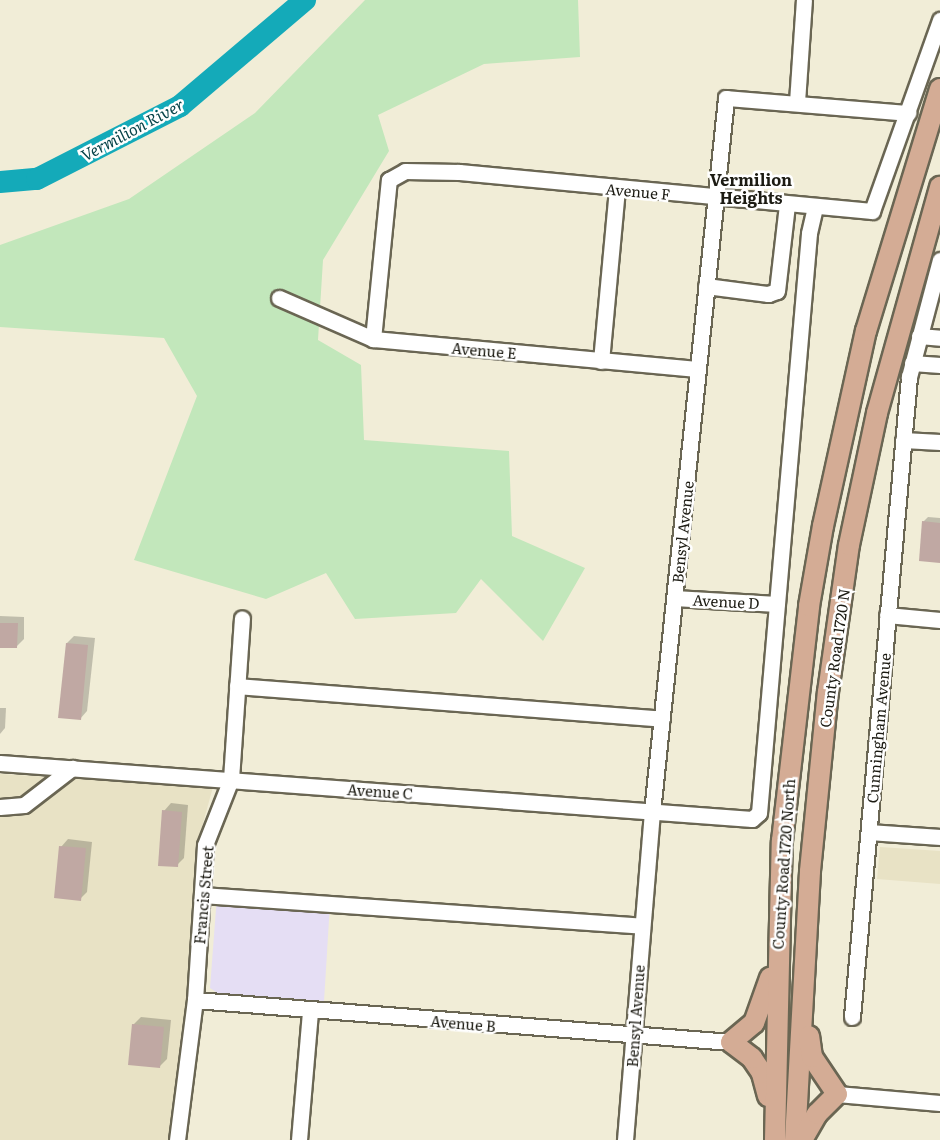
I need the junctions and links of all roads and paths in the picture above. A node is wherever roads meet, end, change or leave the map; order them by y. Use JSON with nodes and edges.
{"nodes":[{"id":1,"x":804,"y":0,"type":"edge"},
{"id":2,"x":940,"y":21,"type":"edge"},
{"id":3,"x":940,"y":89,"type":"edge"},
{"id":4,"x":797,"y":102,"type":"junction"},
{"id":5,"x":908,"y":112,"type":"junction"},
{"id":6,"x":940,"y":187,"type":"edge"},
{"id":7,"x":617,"y":189,"type":"junction"},
{"id":8,"x":714,"y":198,"type":"junction"},
{"id":9,"x":787,"y":205,"type":"junction"},
{"id":10,"x":815,"y":207,"type":"junction"},
{"id":11,"x":940,"y":260,"type":"edge"},
{"id":12,"x":706,"y":286,"type":"junction"},
{"id":13,"x":279,"y":298,"type":"dead end"},
{"id":14,"x":919,"y":336,"type":"junction"},
{"id":15,"x":940,"y":338,"type":"edge"},
{"id":16,"x":373,"y":339,"type":"junction"},
{"id":17,"x":601,"y":361,"type":"junction"},
{"id":18,"x":912,"y":363,"type":"junction"},
{"id":19,"x":940,"y":365,"type":"edge"},
{"id":20,"x":698,"y":369,"type":"junction"},
{"id":21,"x":903,"y":440,"type":"junction"},
{"id":22,"x":940,"y":442,"type":"edge"},
{"id":23,"x":674,"y":598,"type":"junction"},
{"id":24,"x":777,"y":604,"type":"junction"},
{"id":25,"x":809,"y":606,"type":"joint"},
{"id":26,"x":887,"y":615,"type":"junction"},
{"id":27,"x":242,"y":618,"type":"dead end"},
{"id":28,"x":940,"y":620,"type":"edge"},
{"id":29,"x":237,"y":686,"type":"junction"},
{"id":30,"x":662,"y":719,"type":"junction"},
{"id":31,"x":0,"y":763,"type":"edge"},
{"id":32,"x":72,"y":768,"type":"junction"},
{"id":33,"x":231,"y":779,"type":"junction"},
{"id":34,"x":0,"y":807,"type":"edge"},
{"id":35,"x":652,"y":812,"type":"junction"},
{"id":36,"x":869,"y":831,"type":"junction"},
{"id":37,"x":940,"y":837,"type":"edge"},
{"id":38,"x":202,"y":895,"type":"junction"},
{"id":39,"x":642,"y":926,"type":"junction"},
{"id":40,"x":777,"y":955,"type":"junction"},
{"id":41,"x":804,"y":982,"type":"junction"},
{"id":42,"x":195,"y":1000,"type":"junction"},
{"id":43,"x":310,"y":1011,"type":"junction"},
{"id":44,"x":852,"y":1017,"type":"dead end"},
{"id":45,"x":634,"y":1037,"type":"junction"},
{"id":46,"x":731,"y":1042,"type":"junction"},
{"id":47,"x":837,"y":1094,"type":"junction"},
{"id":48,"x":940,"y":1103,"type":"edge"},
{"id":49,"x":775,"y":1131,"type":"edge"},
{"id":50,"x":177,"y":1140,"type":"edge"},
{"id":51,"x":298,"y":1140,"type":"edge"},
{"id":52,"x":625,"y":1140,"type":"edge"},
{"id":53,"x":795,"y":1140,"type":"edge"},
{"id":54,"x":802,"y":1140,"type":"edge"}],
"edges":[{"from":1,"to":4,"type":"street"},
{"from":2,"to":5,"type":"street"},
{"from":3,"to":25,"type":"main road","name":"County Road 1720 N"},
{"from":4,"to":5,"type":"street"},
{"from":4,"to":8,"type":"street","name":"Bensyl Avenue"},
{"from":5,"to":10,"type":"street","name":"Avenue F"},
{"from":6,"to":41,"type":"main road","name":"County Road 1720 N"},
{"from":7,"to":8,"type":"street","name":"Avenue F"},
{"from":7,"to":16,"type":"street","name":"Avenue F"},
{"from":7,"to":17,"type":"street"},
{"from":8,"to":9,"type":"street","name":"Avenue F"},
{"from":8,"to":12,"type":"street","name":"Bensyl Avenue"},
{"from":9,"to":10,"type":"street","name":"Avenue F"},
{"from":9,"to":12,"type":"street"},
{"from":10,"to":24,"type":"street"},
{"from":11,"to":14,"type":"street"},
{"from":12,"to":20,"type":"street","name":"Bensyl Avenue"},
{"from":13,"to":16,"type":"street","name":"Avenue E"},
{"from":14,"to":15,"type":"street"},
{"from":14,"to":18,"type":"street"},
{"from":16,"to":17,"type":"street","name":"Avenue E"},
{"from":17,"to":20,"type":"street","name":"Avenue E"},
{"from":18,"to":19,"type":"street"},
{"from":18,"to":21,"type":"street"},
{"from":20,"to":23,"type":"street","name":"Bensyl Avenue"},
{"from":21,"to":22,"type":"street"},
{"from":21,"to":26,"type":"street","name":"Cunningham Avenue"},
{"from":23,"to":24,"type":"street","name":"Avenue D"},
{"from":23,"to":30,"type":"street","name":"Bensyl Avenue"},
{"from":24,"to":35,"type":"street","name":"Avenue C"},
{"from":25,"to":40,"type":"main road","name":"County Road 1720 North"},
{"from":26,"to":28,"type":"street"},
{"from":26,"to":36,"type":"street","name":"Cunningham Avenue"},
{"from":27,"to":29,"type":"street","name":"Francis Street"},
{"from":29,"to":30,"type":"street"},
{"from":29,"to":33,"type":"street","name":"Francis Street"},
{"from":30,"to":35,"type":"street","name":"Bensyl Avenue"},
{"from":31,"to":32,"type":"street","name":"Avenue C"},
{"from":32,"to":33,"type":"street","name":"Avenue C"},
{"from":32,"to":34,"type":"street"},
{"from":33,"to":35,"type":"street","name":"Avenue C"},
{"from":33,"to":38,"type":"street","name":"Francis Street"},
{"from":35,"to":39,"type":"street","name":"Bensyl Avenue"},
{"from":36,"to":37,"type":"street"},
{"from":36,"to":44,"type":"street","name":"Cunningham Avenue"},
{"from":38,"to":39,"type":"street"},
{"from":38,"to":42,"type":"street","name":"Francis Street"},
{"from":39,"to":45,"type":"street","name":"Bensyl Avenue"},
{"from":40,"to":46,"type":"main road"},
{"from":40,"to":49,"type":"main road","name":"County Road 1720 North"},
{"from":41,"to":47,"type":"main road"},
{"from":41,"to":53,"type":"main road","name":"County Road 1720 N"},
{"from":42,"to":43,"type":"street","name":"Avenue B"},
{"from":42,"to":50,"type":"street","name":"Francis Street"},
{"from":43,"to":45,"type":"street","name":"Avenue B"},
{"from":43,"to":51,"type":"street"},
{"from":45,"to":46,"type":"street","name":"Avenue B"},
{"from":45,"to":52,"type":"street","name":"Bensyl Avenue"},
{"from":46,"to":49,"type":"main road"},
{"from":47,"to":48,"type":"street"},
{"from":47,"to":54,"type":"main road"}]}
